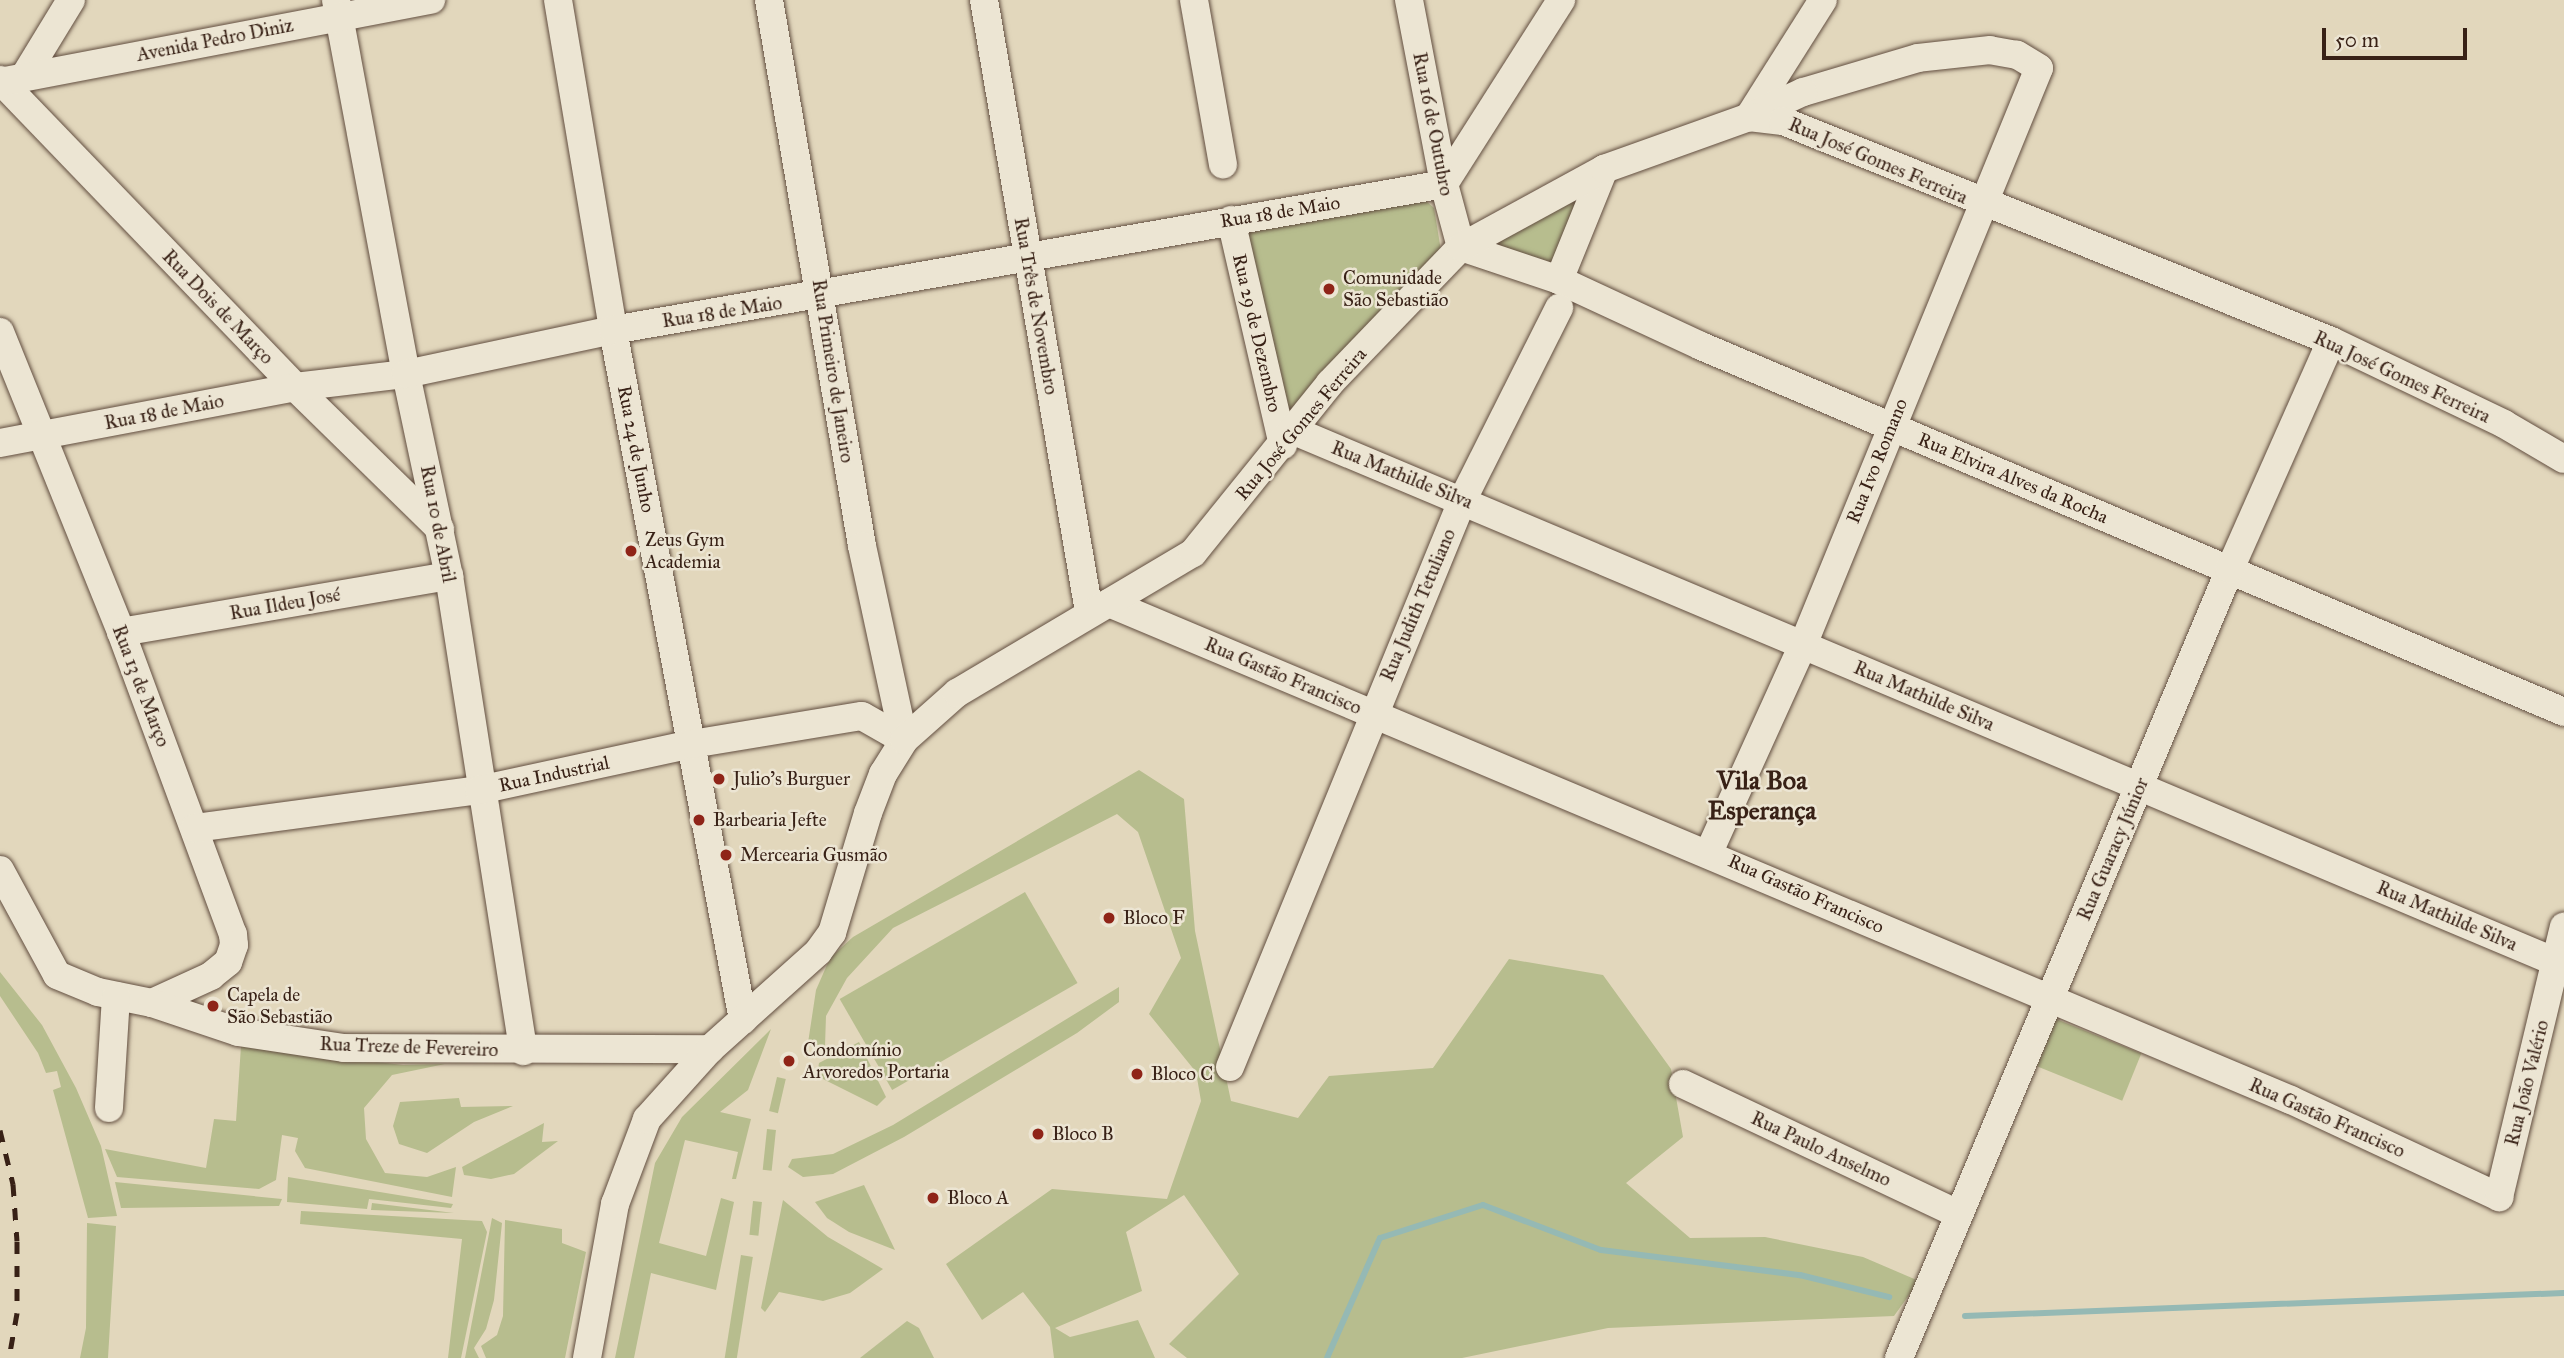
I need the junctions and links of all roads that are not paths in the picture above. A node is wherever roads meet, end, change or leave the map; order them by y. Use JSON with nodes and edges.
{"nodes":[{"id":1,"x":71,"y":0,"type":"edge"},
{"id":2,"x":431,"y":0,"type":"edge"},
{"id":3,"x":558,"y":0,"type":"edge"},
{"id":4,"x":769,"y":0,"type":"edge"},
{"id":5,"x":984,"y":0,"type":"edge"},
{"id":6,"x":1194,"y":0,"type":"edge"},
{"id":7,"x":1409,"y":0,"type":"edge"},
{"id":8,"x":1561,"y":0,"type":"edge"},
{"id":9,"x":1823,"y":0,"type":"edge"},
{"id":10,"x":338,"y":9,"type":"edge"},
{"id":11,"x":6,"y":80,"type":"edge"},
{"id":12,"x":1748,"y":117,"type":"junction"},
{"id":13,"x":1223,"y":164,"type":"dead end"},
{"id":14,"x":1604,"y":169,"type":"junction"},
{"id":15,"x":1444,"y":184,"type":"junction"},
{"id":16,"x":1984,"y":206,"type":"junction"},
{"id":17,"x":1231,"y":220,"type":"junction"},
{"id":18,"x":1461,"y":247,"type":"junction"},
{"id":19,"x":1028,"y":260,"type":"junction"},
{"id":20,"x":1559,"y":280,"type":"junction"},
{"id":21,"x":821,"y":295,"type":"junction"},
{"id":22,"x":1559,"y":308,"type":"dead end"},
{"id":23,"x":614,"y":330,"type":"junction"},
{"id":24,"x":0,"y":332,"type":"edge"},
{"id":25,"x":2331,"y":341,"type":"junction"},
{"id":26,"x":405,"y":374,"type":"junction"},
{"id":27,"x":295,"y":387,"type":"junction"},
{"id":28,"x":1890,"y":427,"type":"junction"},
{"id":29,"x":44,"y":434,"type":"junction"},
{"id":30,"x":1287,"y":438,"type":"junction"},
{"id":31,"x":0,"y":443,"type":"edge"},
{"id":32,"x":2564,"y":459,"type":"edge"},
{"id":33,"x":1463,"y":499,"type":"junction"},
{"id":34,"x":440,"y":529,"type":"junction"},
{"id":35,"x":2230,"y":569,"type":"junction"},
{"id":36,"x":449,"y":576,"type":"junction"},
{"id":37,"x":1099,"y":607,"type":"junction"},
{"id":38,"x":121,"y":632,"type":"junction"},
{"id":39,"x":1803,"y":645,"type":"junction"},
{"id":40,"x":2564,"y":712,"type":"edge"},
{"id":41,"x":1372,"y":713,"type":"junction"},
{"id":42,"x":904,"y":740,"type":"junction"},
{"id":43,"x":692,"y":744,"type":"junction"},
{"id":44,"x":2139,"y":786,"type":"junction"},
{"id":45,"x":479,"y":790,"type":"junction"},
{"id":46,"x":195,"y":828,"type":"junction"},
{"id":47,"x":1709,"y":852,"type":"junction"},
{"id":48,"x":0,"y":870,"type":"edge"},
{"id":49,"x":2564,"y":927,"type":"edge"},
{"id":50,"x":2556,"y":962,"type":"junction"},
{"id":51,"x":107,"y":994,"type":"junction"},
{"id":52,"x":2050,"y":1001,"type":"junction"},
{"id":53,"x":152,"y":1003,"type":"junction"},
{"id":54,"x":743,"y":1020,"type":"junction"},
{"id":55,"x":709,"y":1049,"type":"junction"},
{"id":56,"x":523,"y":1051,"type":"junction"},
{"id":57,"x":1230,"y":1067,"type":"dead end"},
{"id":58,"x":1683,"y":1084,"type":"dead end"},
{"id":59,"x":109,"y":1108,"type":"dead end"},
{"id":60,"x":2499,"y":1197,"type":"joint"},
{"id":61,"x":1958,"y":1214,"type":"junction"},
{"id":62,"x":587,"y":1358,"type":"edge"},
{"id":63,"x":1899,"y":1358,"type":"edge"}],
"edges":[{"from":1,"to":11,"type":"street"},
{"from":2,"to":10,"type":"street","name":"Avenida Pedro Diniz"},
{"from":3,"to":23,"type":"street","name":"Rua 24 de Junho"},
{"from":4,"to":21,"type":"street","name":"Rua Primeiro de Janeiro"},
{"from":5,"to":19,"type":"street","name":"Rua Três de Novembro"},
{"from":6,"to":13,"type":"street"},
{"from":7,"to":15,"type":"street","name":"Rua 16 de Outubro"},
{"from":8,"to":15,"type":"street"},
{"from":9,"to":12,"type":"street"},
{"from":10,"to":11,"type":"street","name":"Avenida Pedro Diniz"},
{"from":10,"to":26,"type":"street","name":"Rua 10 de Abril"},
{"from":11,"to":27,"type":"street","name":"Rua Dois de Março"},
{"from":12,"to":14,"type":"street","name":"Rua José Gomes Ferreira"},
{"from":12,"to":16,"type":"street","name":"Rua José Gomes Ferreira"},
{"from":12,"to":16,"type":"street","name":"Rua Ivo Romano"},
{"from":14,"to":18,"type":"street","name":"Rua José Gomes Ferreira"},
{"from":14,"to":20,"type":"street"},
{"from":15,"to":17,"type":"street","name":"Rua 18 de Maio"},
{"from":15,"to":18,"type":"street","name":"Rua 16 de Outubro"},
{"from":16,"to":25,"type":"street","name":"Rua José Gomes Ferreira"},
{"from":16,"to":28,"type":"street","name":"Rua Ivo Romano"},
{"from":17,"to":19,"type":"street","name":"Rua 18 de Maio"},
{"from":17,"to":30,"type":"street","name":"Rua 29 de Dezembro"},
{"from":18,"to":20,"type":"street","name":"Rua Elvira Alves da Rocha"},
{"from":18,"to":30,"type":"street","name":"Rua José Gomes Ferreira"},
{"from":19,"to":21,"type":"street","name":"Rua 18 de Maio"},
{"from":19,"to":37,"type":"street","name":"Rua Três de Novembro"},
{"from":20,"to":28,"type":"street","name":"Rua Elvira Alves da Rocha"},
{"from":21,"to":23,"type":"street","name":"Rua 18 de Maio"},
{"from":21,"to":42,"type":"street","name":"Rua Primeiro de Janeiro"},
{"from":22,"to":33,"type":"street","name":"Rua Judith Tetuliano"},
{"from":23,"to":26,"type":"street","name":"Rua 18 de Maio"},
{"from":23,"to":43,"type":"street","name":"Rua 24 de Junho"},
{"from":24,"to":29,"type":"street","name":"Rua 13 de Março"},
{"from":25,"to":32,"type":"street","name":"Rua José Gomes Ferreira"},
{"from":25,"to":35,"type":"street","name":"Rua Guaracy Júnior"},
{"from":26,"to":27,"type":"street","name":"Rua 18 de Maio"},
{"from":26,"to":34,"type":"street","name":"Rua 10 de Abril"},
{"from":27,"to":29,"type":"street","name":"Rua 18 de Maio"},
{"from":27,"to":34,"type":"street","name":"Rua Dois de Março"},
{"from":28,"to":35,"type":"street","name":"Rua Elvira Alves da Rocha"},
{"from":28,"to":39,"type":"street","name":"Rua Ivo Romano"},
{"from":29,"to":31,"type":"street","name":"Rua 18 de Maio"},
{"from":29,"to":38,"type":"street","name":"Rua 13 de Março"},
{"from":30,"to":33,"type":"street","name":"Rua Mathilde Silva"},
{"from":30,"to":37,"type":"street","name":"Rua José Gomes Ferreira"},
{"from":33,"to":39,"type":"street","name":"Rua Mathilde Silva"},
{"from":33,"to":41,"type":"street","name":"Rua Judith Tetuliano"},
{"from":34,"to":36,"type":"street","name":"Rua 10 de Abril"},
{"from":35,"to":40,"type":"street","name":"Rua Elvira Alves da Rocha"},
{"from":35,"to":44,"type":"street","name":"Rua Guaracy Júnior"},
{"from":36,"to":38,"type":"street","name":"Rua Ildeu José"},
{"from":36,"to":45,"type":"street","name":"Rua 10 de Abril"},
{"from":37,"to":41,"type":"street","name":"Rua Gastão Francisco"},
{"from":37,"to":42,"type":"street","name":"Rua José Gomes Ferreira"},
{"from":38,"to":46,"type":"street","name":"Rua 13 de Março"},
{"from":39,"to":44,"type":"street","name":"Rua Mathilde Silva"},
{"from":39,"to":47,"type":"street","name":"Rua Ivo Romano"},
{"from":41,"to":47,"type":"street","name":"Rua Gastão Francisco"},
{"from":41,"to":57,"type":"street","name":"Rua Judith Tetuliano"},
{"from":42,"to":43,"type":"street","name":"Rua Industrial"},
{"from":42,"to":54,"type":"street","name":"Rua José Gomes Ferreira"},
{"from":43,"to":45,"type":"street","name":"Rua Industrial"},
{"from":43,"to":54,"type":"street","name":"Rua 24 de Junho"},
{"from":44,"to":50,"type":"street","name":"Rua Mathilde Silva"},
{"from":44,"to":52,"type":"street","name":"Rua Guaracy Júnior"},
{"from":45,"to":46,"type":"street","name":"Rua Industrial"},
{"from":45,"to":56,"type":"street","name":"Rua 10 de Abril"},
{"from":46,"to":53,"type":"street","name":"Rua 13 de Março"},
{"from":47,"to":52,"type":"street","name":"Rua Gastão Francisco"},
{"from":48,"to":51,"type":"street","name":"Rua Treze de Fevereiro"},
{"from":49,"to":50,"type":"street","name":"Rua João Valério"},
{"from":50,"to":60,"type":"street","name":"Rua João Valério"},
{"from":51,"to":53,"type":"street","name":"Rua Treze de Fevereiro"},
{"from":51,"to":59,"type":"street"},
{"from":52,"to":60,"type":"street","name":"Rua Gastão Francisco"},
{"from":52,"to":61,"type":"street","name":"Rua Guaracy Júnior"},
{"from":53,"to":56,"type":"street","name":"Rua Treze de Fevereiro"},
{"from":54,"to":55,"type":"street","name":"Rua José Gomes Ferreira"},
{"from":55,"to":56,"type":"street","name":"Rua Treze de Fevereiro"},
{"from":55,"to":62,"type":"street","name":"Rua José Gomes Ferreira"},
{"from":58,"to":61,"type":"street","name":"Rua Paulo Anselmo"},
{"from":61,"to":63,"type":"street","name":"Rua Guaracy Júnior"}]}
